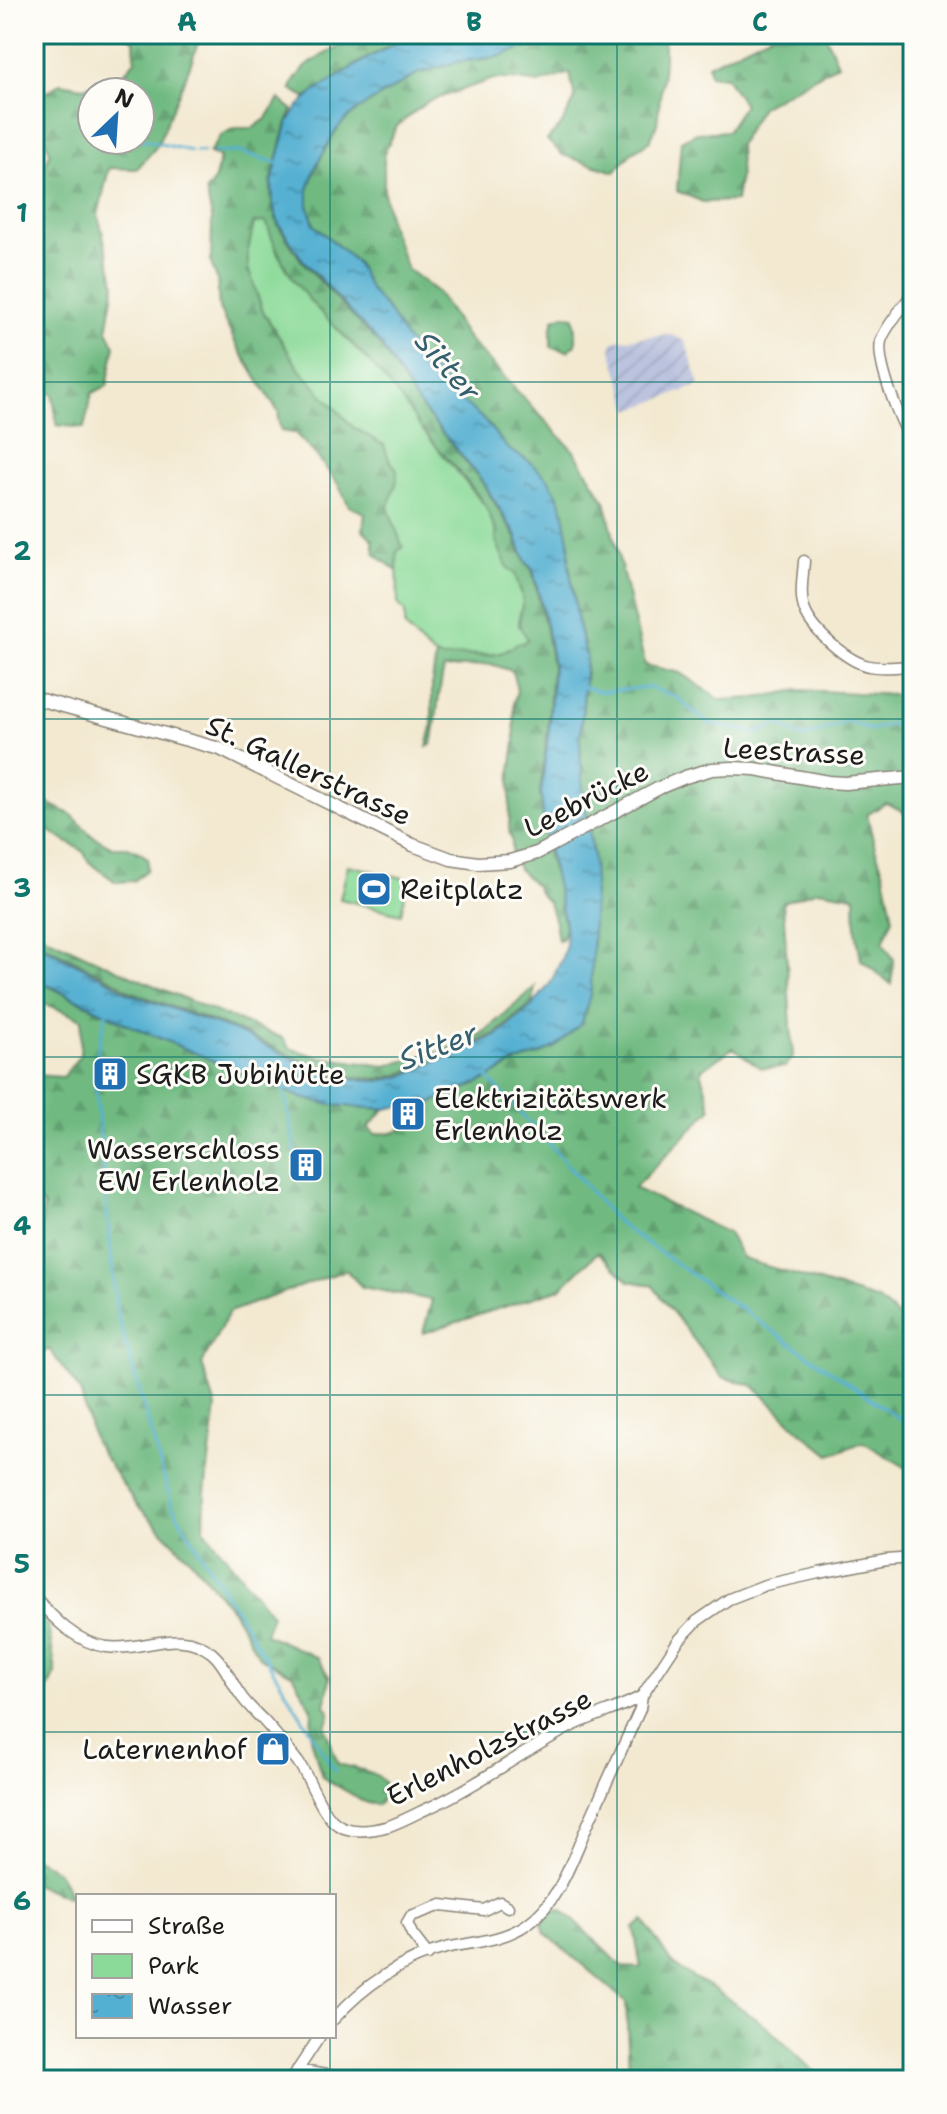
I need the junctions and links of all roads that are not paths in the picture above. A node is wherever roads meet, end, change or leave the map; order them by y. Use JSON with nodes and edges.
{"nodes":[{"id":1,"x":913,"y":293,"type":"edge"},
{"id":2,"x":913,"y":444,"type":"edge"},
{"id":3,"x":804,"y":561,"type":"dead end"},
{"id":4,"x":913,"y":666,"type":"edge"},
{"id":5,"x":34,"y":698,"type":"edge"},
{"id":6,"x":913,"y":777,"type":"edge"},
{"id":7,"x":674,"y":781,"type":"joint"},
{"id":8,"x":519,"y":859,"type":"joint"},
{"id":9,"x":913,"y":1558,"type":"edge"},
{"id":10,"x":34,"y":1596,"type":"edge"},
{"id":11,"x":642,"y":1696,"type":"junction"},
{"id":12,"x":508,"y":1907,"type":"dead end"},
{"id":13,"x":428,"y":1955,"type":"junction"},
{"id":14,"x":336,"y":2017,"type":"edge"},
{"id":15,"x":319,"y":2038,"type":"edge"},
{"id":16,"x":294,"y":2075,"type":"edge"},
{"id":17,"x":355,"y":2080,"type":"edge"}],
"edges":[{"from":1,"to":2,"type":"street"},
{"from":3,"to":4,"type":"street"},
{"from":5,"to":8,"type":"street","name":"St. Gallerstrasse"},
{"from":6,"to":7,"type":"street","name":"Leestrasse"},
{"from":7,"to":8,"type":"street","name":"Leebrücke"},
{"from":9,"to":11,"type":"street"},
{"from":10,"to":11,"type":"street","name":"Erlenholzstrasse"},
{"from":11,"to":13,"type":"street"},
{"from":12,"to":13,"type":"street"},
{"from":13,"to":14,"type":"street"},
{"from":15,"to":16,"type":"street"},
{"from":16,"to":17,"type":"street"}]}
